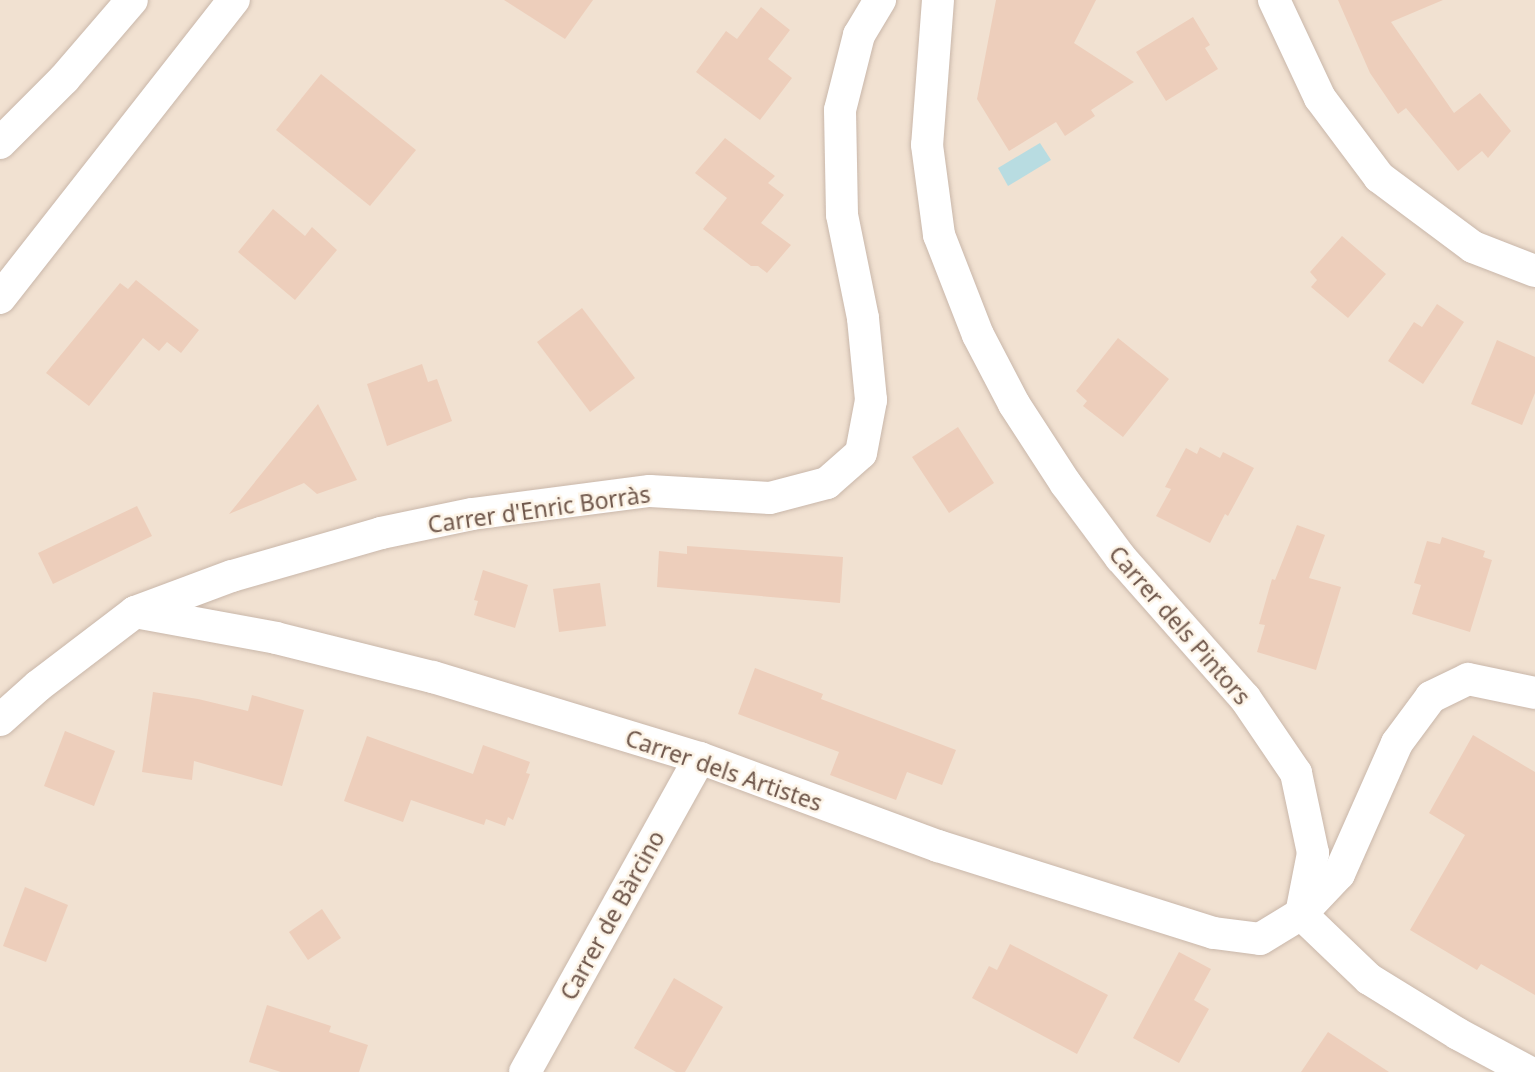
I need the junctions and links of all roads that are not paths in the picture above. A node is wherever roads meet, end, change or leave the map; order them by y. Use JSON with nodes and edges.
{"nodes":[{"id":1,"x":234,"y":0,"type":"edge"},
{"id":2,"x":880,"y":0,"type":"edge"},
{"id":3,"x":938,"y":0,"type":"edge"},
{"id":4,"x":1274,"y":0,"type":"edge"},
{"id":5,"x":131,"y":1,"type":"edge"},
{"id":6,"x":0,"y":143,"type":"edge"},
{"id":7,"x":1535,"y":271,"type":"edge"},
{"id":8,"x":0,"y":299,"type":"edge"},
{"id":9,"x":135,"y":611,"type":"junction"},
{"id":10,"x":1535,"y":693,"type":"edge"},
{"id":11,"x":0,"y":720,"type":"edge"},
{"id":12,"x":700,"y":758,"type":"junction"},
{"id":13,"x":1301,"y":915,"type":"junction"},
{"id":14,"x":525,"y":1072,"type":"edge"},
{"id":15,"x":1529,"y":1072,"type":"edge"}],
"edges":[{"from":1,"to":8,"type":"street"},
{"from":2,"to":9,"type":"street","name":"Carrer d'Enric Borràs"},
{"from":3,"to":13,"type":"street","name":"Carrer dels Pintors"},
{"from":4,"to":7,"type":"street"},
{"from":5,"to":6,"type":"street"},
{"from":9,"to":11,"type":"street","name":"Carrer d'Enric Borràs"},
{"from":9,"to":12,"type":"street","name":"Carrer dels Artistes"},
{"from":10,"to":13,"type":"street"},
{"from":12,"to":13,"type":"street","name":"Carrer dels Artistes"},
{"from":12,"to":14,"type":"street","name":"Carrer de Bàrcino"},
{"from":13,"to":15,"type":"street"}]}
